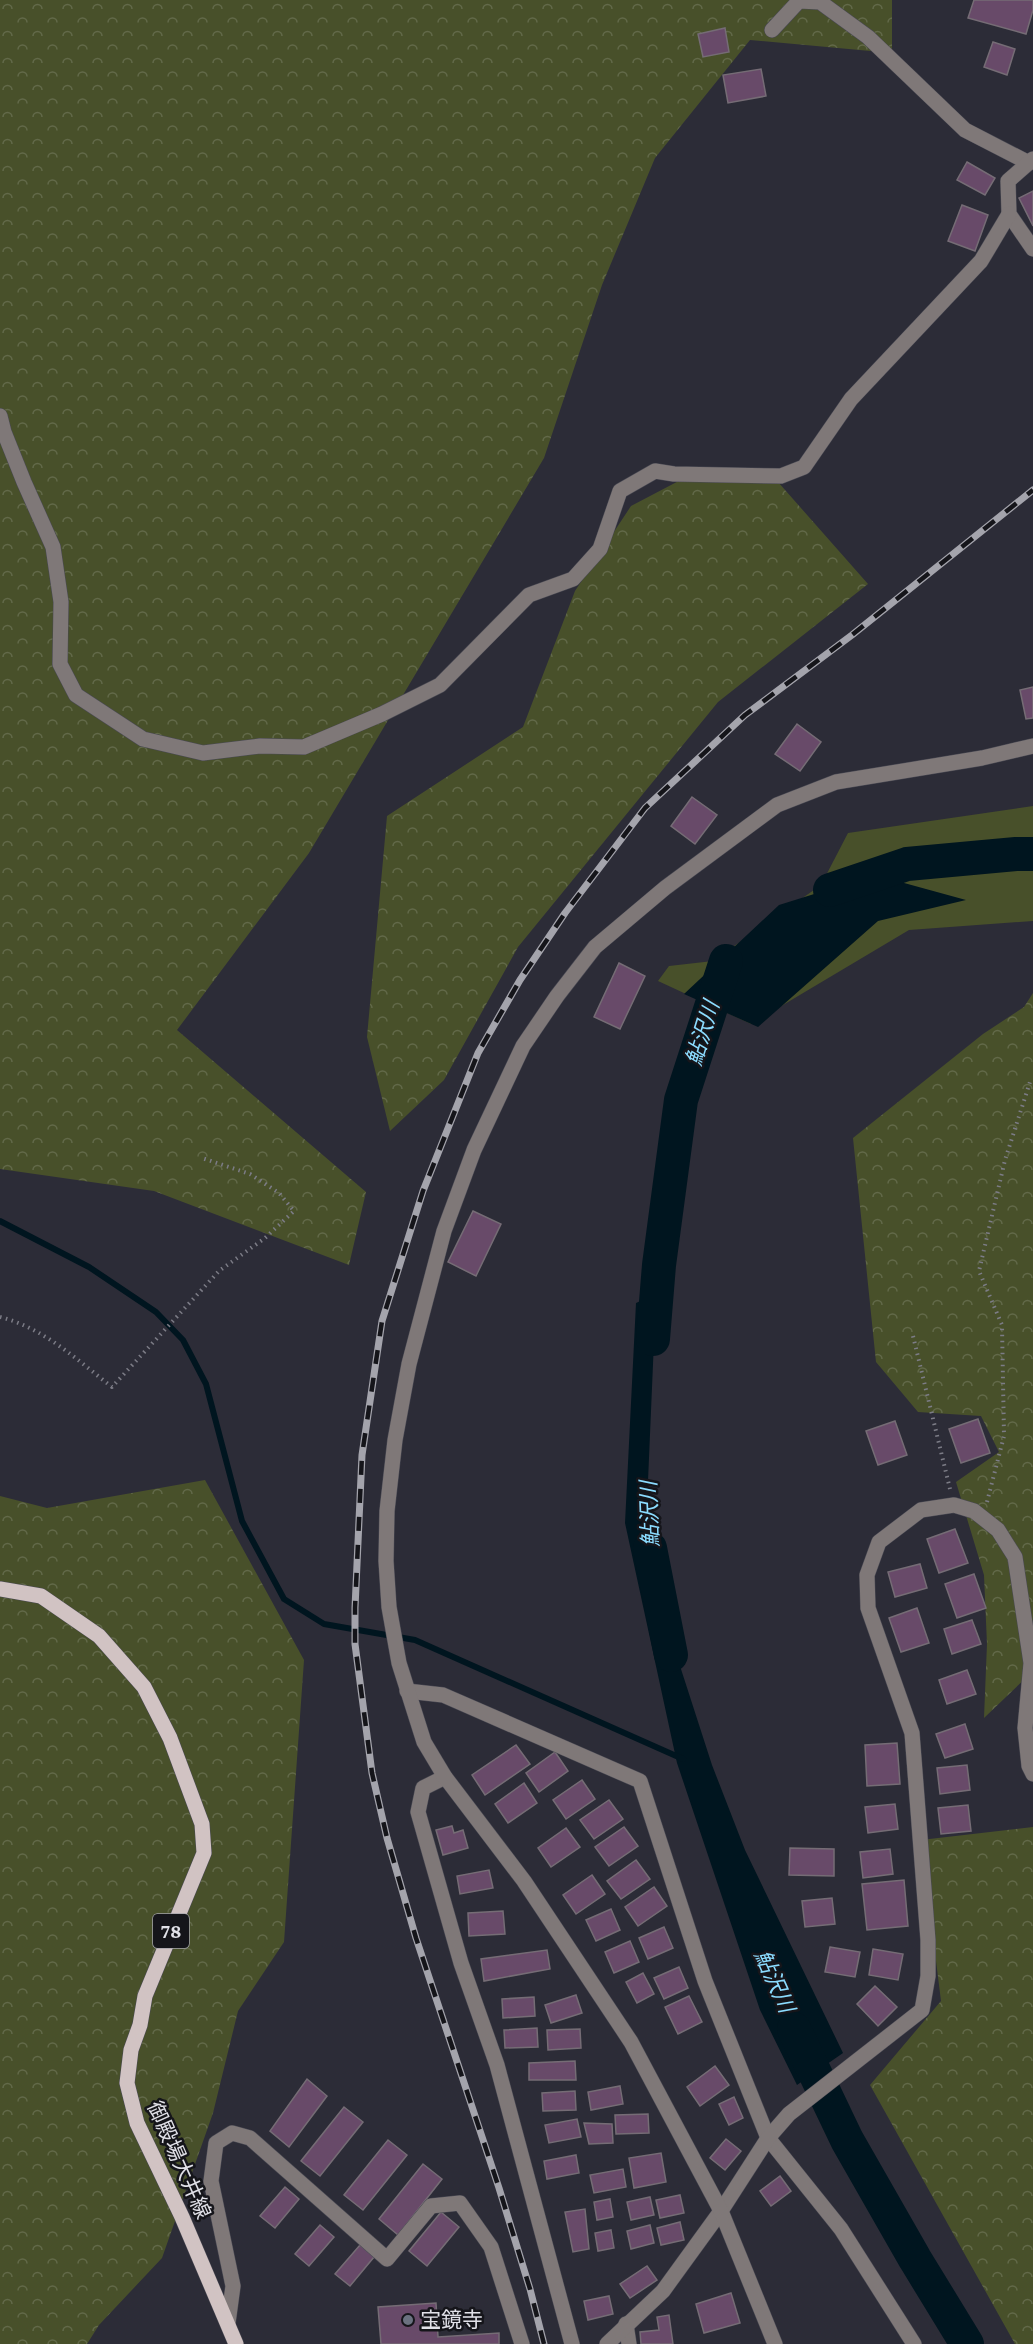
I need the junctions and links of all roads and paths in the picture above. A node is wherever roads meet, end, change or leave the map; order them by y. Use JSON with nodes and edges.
{"nodes":[{"id":1,"x":772,"y":30,"type":"dead end"},
{"id":2,"x":1031,"y":161,"type":"edge"},
{"id":3,"x":1009,"y":214,"type":"junction"},
{"id":4,"x":1033,"y":249,"type":"edge"},
{"id":5,"x":0,"y":416,"type":"edge"},
{"id":6,"x":1033,"y":746,"type":"edge"},
{"id":7,"x":1033,"y":1080,"type":"edge"},
{"id":8,"x":202,"y":1158,"type":"dead end"},
{"id":9,"x":0,"y":1317,"type":"edge"},
{"id":10,"x":913,"y":1336,"type":"dead end"},
{"id":11,"x":954,"y":1505,"type":"junction"},
{"id":12,"x":984,"y":1511,"type":"dead end"},
{"id":13,"x":0,"y":1589,"type":"edge"},
{"id":14,"x":407,"y":1691,"type":"junction"},
{"id":15,"x":1033,"y":1774,"type":"edge"},
{"id":16,"x":445,"y":1777,"type":"junction"},
{"id":17,"x":768,"y":2138,"type":"junction"},
{"id":18,"x":721,"y":2211,"type":"junction"},
{"id":19,"x":228,"y":2323,"type":"junction"},
{"id":20,"x":627,"y":2324,"type":"junction"},
{"id":21,"x":236,"y":2344,"type":"edge"},
{"id":22,"x":522,"y":2344,"type":"edge"},
{"id":23,"x":572,"y":2344,"type":"edge"},
{"id":24,"x":607,"y":2344,"type":"edge"},
{"id":25,"x":628,"y":2344,"type":"edge"},
{"id":26,"x":775,"y":2344,"type":"edge"},
{"id":27,"x":914,"y":2344,"type":"edge"}],
"edges":[{"from":1,"to":2,"type":"street"},
{"from":2,"to":3,"type":"street"},
{"from":3,"to":4,"type":"street"},
{"from":3,"to":5,"type":"street"},
{"from":6,"to":14,"type":"street"},
{"from":7,"to":12,"type":"path"},
{"from":8,"to":9,"type":"path"},
{"from":10,"to":11,"type":"path"},
{"from":11,"to":15,"type":"street"},
{"from":11,"to":17,"type":"street"},
{"from":13,"to":19,"type":"main road","name":"御殿場大井線","number":"78"},
{"from":14,"to":16,"type":"street"},
{"from":14,"to":17,"type":"street"},
{"from":16,"to":18,"type":"street"},
{"from":16,"to":23,"type":"street"},
{"from":17,"to":18,"type":"street"},
{"from":17,"to":27,"type":"street"},
{"from":18,"to":20,"type":"street"},
{"from":18,"to":26,"type":"street"},
{"from":19,"to":21,"type":"main road","name":"御殿場大井線","number":"78"},
{"from":19,"to":22,"type":"street"},
{"from":20,"to":24,"type":"street"},
{"from":20,"to":25,"type":"street"}]}
